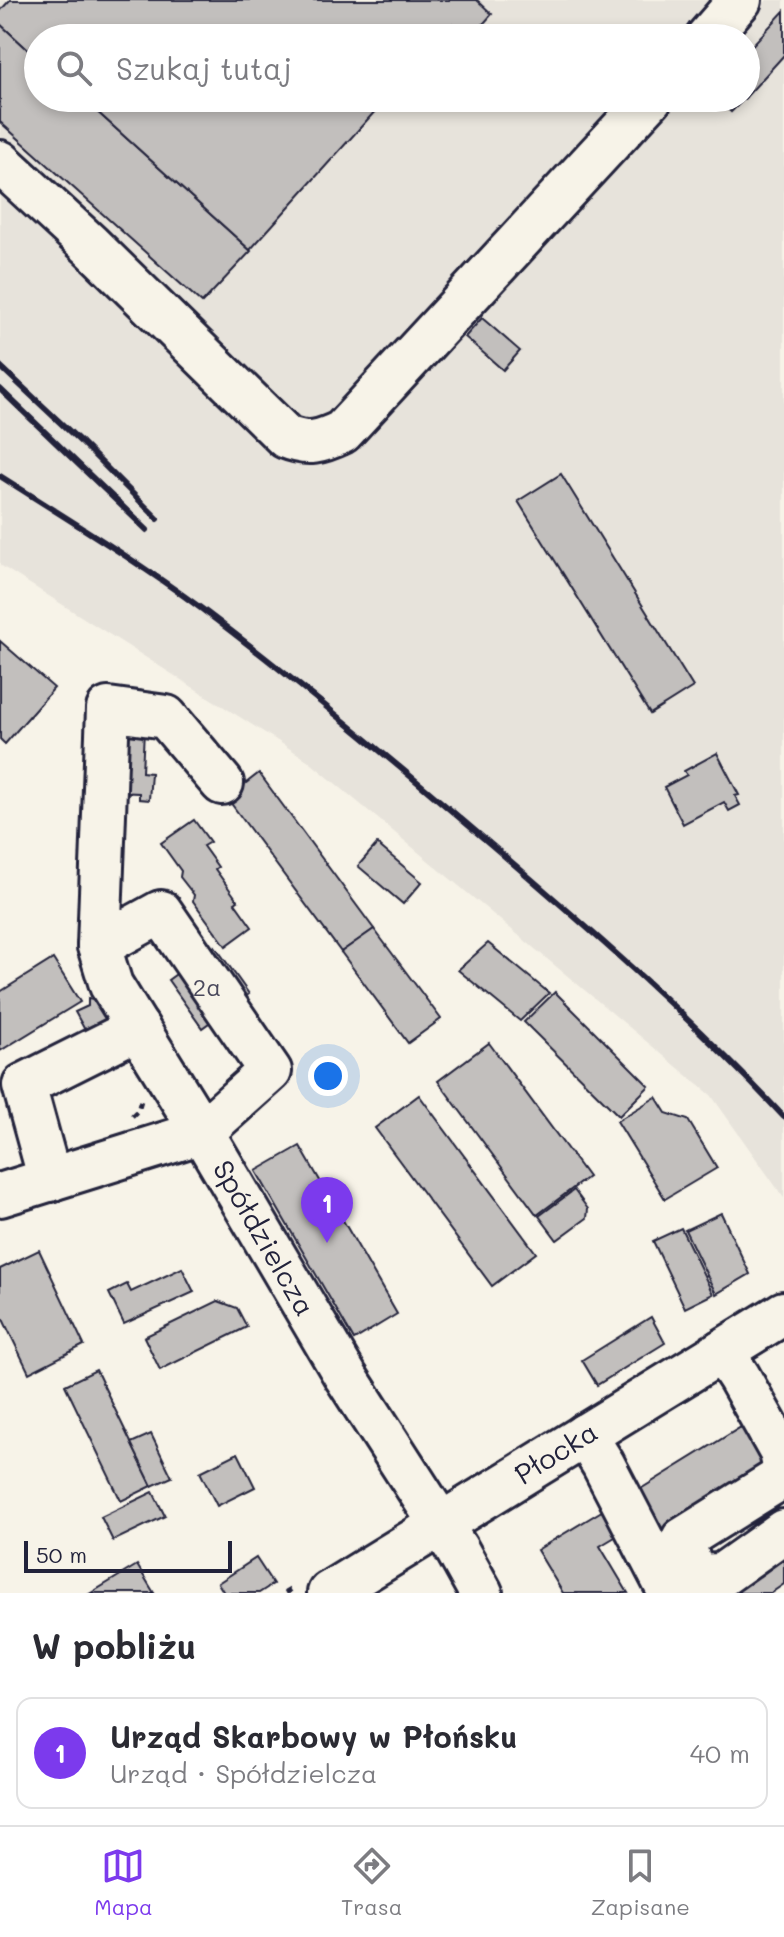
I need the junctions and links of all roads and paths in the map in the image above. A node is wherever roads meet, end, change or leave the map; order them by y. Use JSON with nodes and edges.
{"nodes":[{"id":1,"x":740,"y":0,"type":"edge"},
{"id":2,"x":719,"y":24,"type":"edge"},
{"id":3,"x":638,"y":112,"type":"edge"},
{"id":4,"x":0,"y":162,"type":"edge"},
{"id":5,"x":222,"y":783,"type":"dead end"},
{"id":6,"x":99,"y":946,"type":"junction"},
{"id":7,"x":138,"y":1028,"type":"junction"},
{"id":8,"x":146,"y":1086,"type":"dead end"},
{"id":9,"x":12,"y":1088,"type":"edge"},
{"id":10,"x":123,"y":1125,"type":"dead end"},
{"id":11,"x":202,"y":1132,"type":"junction"},
{"id":12,"x":50,"y":1180,"type":"junction"},
{"id":13,"x":0,"y":1195,"type":"edge"},
{"id":14,"x":784,"y":1313,"type":"edge"},
{"id":15,"x":722,"y":1351,"type":"junction"},
{"id":16,"x":585,"y":1435,"type":"junction"},
{"id":17,"x":784,"y":1466,"type":"edge"},
{"id":18,"x":784,"y":1476,"type":"edge"},
{"id":19,"x":440,"y":1524,"type":"junction"},
{"id":20,"x":784,"y":1531,"type":"edge"},
{"id":21,"x":329,"y":1593,"type":"edge"},
{"id":22,"x":481,"y":1593,"type":"edge"},
{"id":23,"x":670,"y":1593,"type":"edge"}],
"edges":[{"from":1,"to":2,"type":"street"},
{"from":3,"to":4,"type":"street"},
{"from":5,"to":6,"type":"street","name":"Spółdzielcza"},
{"from":6,"to":7,"type":"street","name":"Spółdzielcza"},
{"from":6,"to":11,"type":"street"},
{"from":7,"to":9,"type":"street"},
{"from":7,"to":11,"type":"street","name":"Spółdzielcza"},
{"from":8,"to":10,"type":"path"},
{"from":9,"to":12,"type":"street"},
{"from":11,"to":12,"type":"street"},
{"from":11,"to":19,"type":"street","name":"Spółdzielcza"},
{"from":12,"to":13,"type":"street"},
{"from":14,"to":15,"type":"street","name":"Płocka"},
{"from":15,"to":16,"type":"street","name":"Płocka"},
{"from":15,"to":17,"type":"street"},
{"from":16,"to":19,"type":"street","name":"Płocka"},
{"from":16,"to":23,"type":"street"},
{"from":18,"to":20,"type":"street"},
{"from":19,"to":21,"type":"street","name":"Płocka"},
{"from":19,"to":22,"type":"street","name":"Spółdzielcza"}]}
